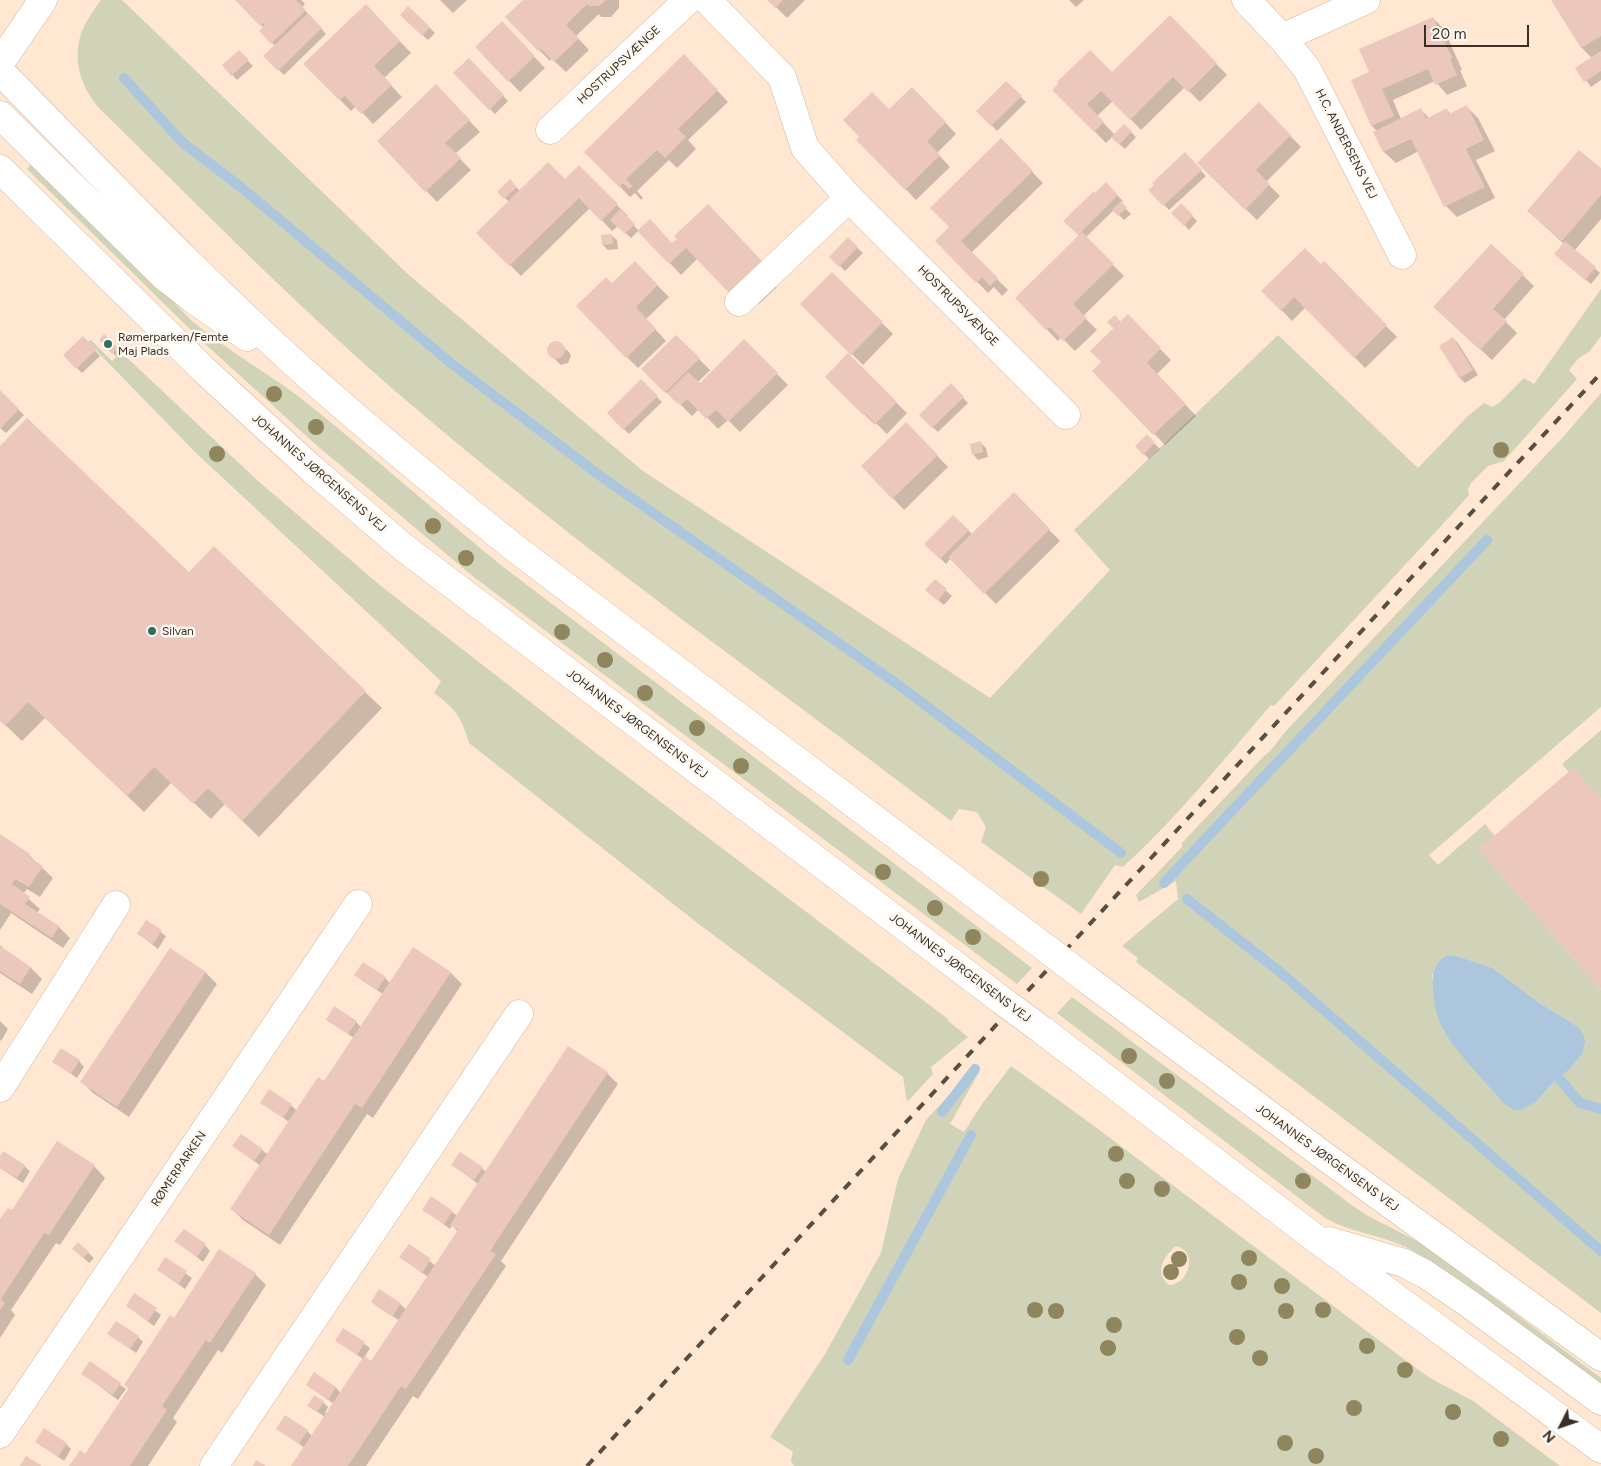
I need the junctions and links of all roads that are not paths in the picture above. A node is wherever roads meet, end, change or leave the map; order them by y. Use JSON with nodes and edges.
{"nodes":[{"id":1,"x":43,"y":0,"type":"edge"},
{"id":2,"x":688,"y":0,"type":"edge"},
{"id":3,"x":706,"y":0,"type":"edge"},
{"id":4,"x":1246,"y":0,"type":"edge"},
{"id":5,"x":1366,"y":0,"type":"edge"},
{"id":6,"x":1282,"y":38,"type":"junction"},
{"id":7,"x":0,"y":63,"type":"edge"},
{"id":8,"x":0,"y":71,"type":"edge"},
{"id":9,"x":0,"y":114,"type":"edge"},
{"id":10,"x":550,"y":130,"type":"dead end"},
{"id":11,"x":0,"y":169,"type":"edge"},
{"id":12,"x":849,"y":198,"type":"junction"},
{"id":13,"x":1402,"y":255,"type":"dead end"},
{"id":14,"x":739,"y":302,"type":"dead end"},
{"id":15,"x":321,"y":387,"type":"junction"},
{"id":16,"x":1066,"y":415,"type":"dead end"},
{"id":17,"x":116,"y":904,"type":"dead end"},
{"id":18,"x":358,"y":904,"type":"dead end"},
{"id":19,"x":519,"y":1014,"type":"dead end"},
{"id":20,"x":0,"y":1088,"type":"edge"},
{"id":21,"x":1311,"y":1235,"type":"junction"},
{"id":22,"x":1601,"y":1357,"type":"edge"},
{"id":23,"x":1601,"y":1401,"type":"edge"},
{"id":24,"x":0,"y":1434,"type":"edge"},
{"id":25,"x":1601,"y":1449,"type":"edge"},
{"id":26,"x":214,"y":1466,"type":"edge"}],
"edges":[{"from":1,"to":7,"type":"street"},
{"from":2,"to":10,"type":"street","name":"HOSTRUPSVÆNGE"},
{"from":3,"to":12,"type":"street","name":"HOSTRUPSVÆNGE"},
{"from":4,"to":6,"type":"street","name":"H.C. ANDERSENS VEJ"},
{"from":5,"to":6,"type":"street"},
{"from":6,"to":13,"type":"street","name":"H.C. ANDERSENS VEJ"},
{"from":8,"to":15,"type":"street","name":"JOHANNES JØRGENSENS VEJ"},
{"from":9,"to":15,"type":"street","name":"JOHANNES JØRGENSENS VEJ"},
{"from":11,"to":21,"type":"street","name":"JOHANNES JØRGENSENS VEJ","bridge":true},
{"from":12,"to":14,"type":"street"},
{"from":12,"to":16,"type":"street","name":"HOSTRUPSVÆNGE"},
{"from":15,"to":22,"type":"street","name":"JOHANNES JØRGENSENS VEJ","bridge":true},
{"from":17,"to":20,"type":"street"},
{"from":18,"to":24,"type":"street","name":"RØMERPARKEN"},
{"from":19,"to":26,"type":"street"},
{"from":21,"to":23,"type":"street","name":"JOHANNES JØRGENSENS VEJ"},
{"from":21,"to":25,"type":"street","name":"JOHANNES JØRGENSENS VEJ"}]}
